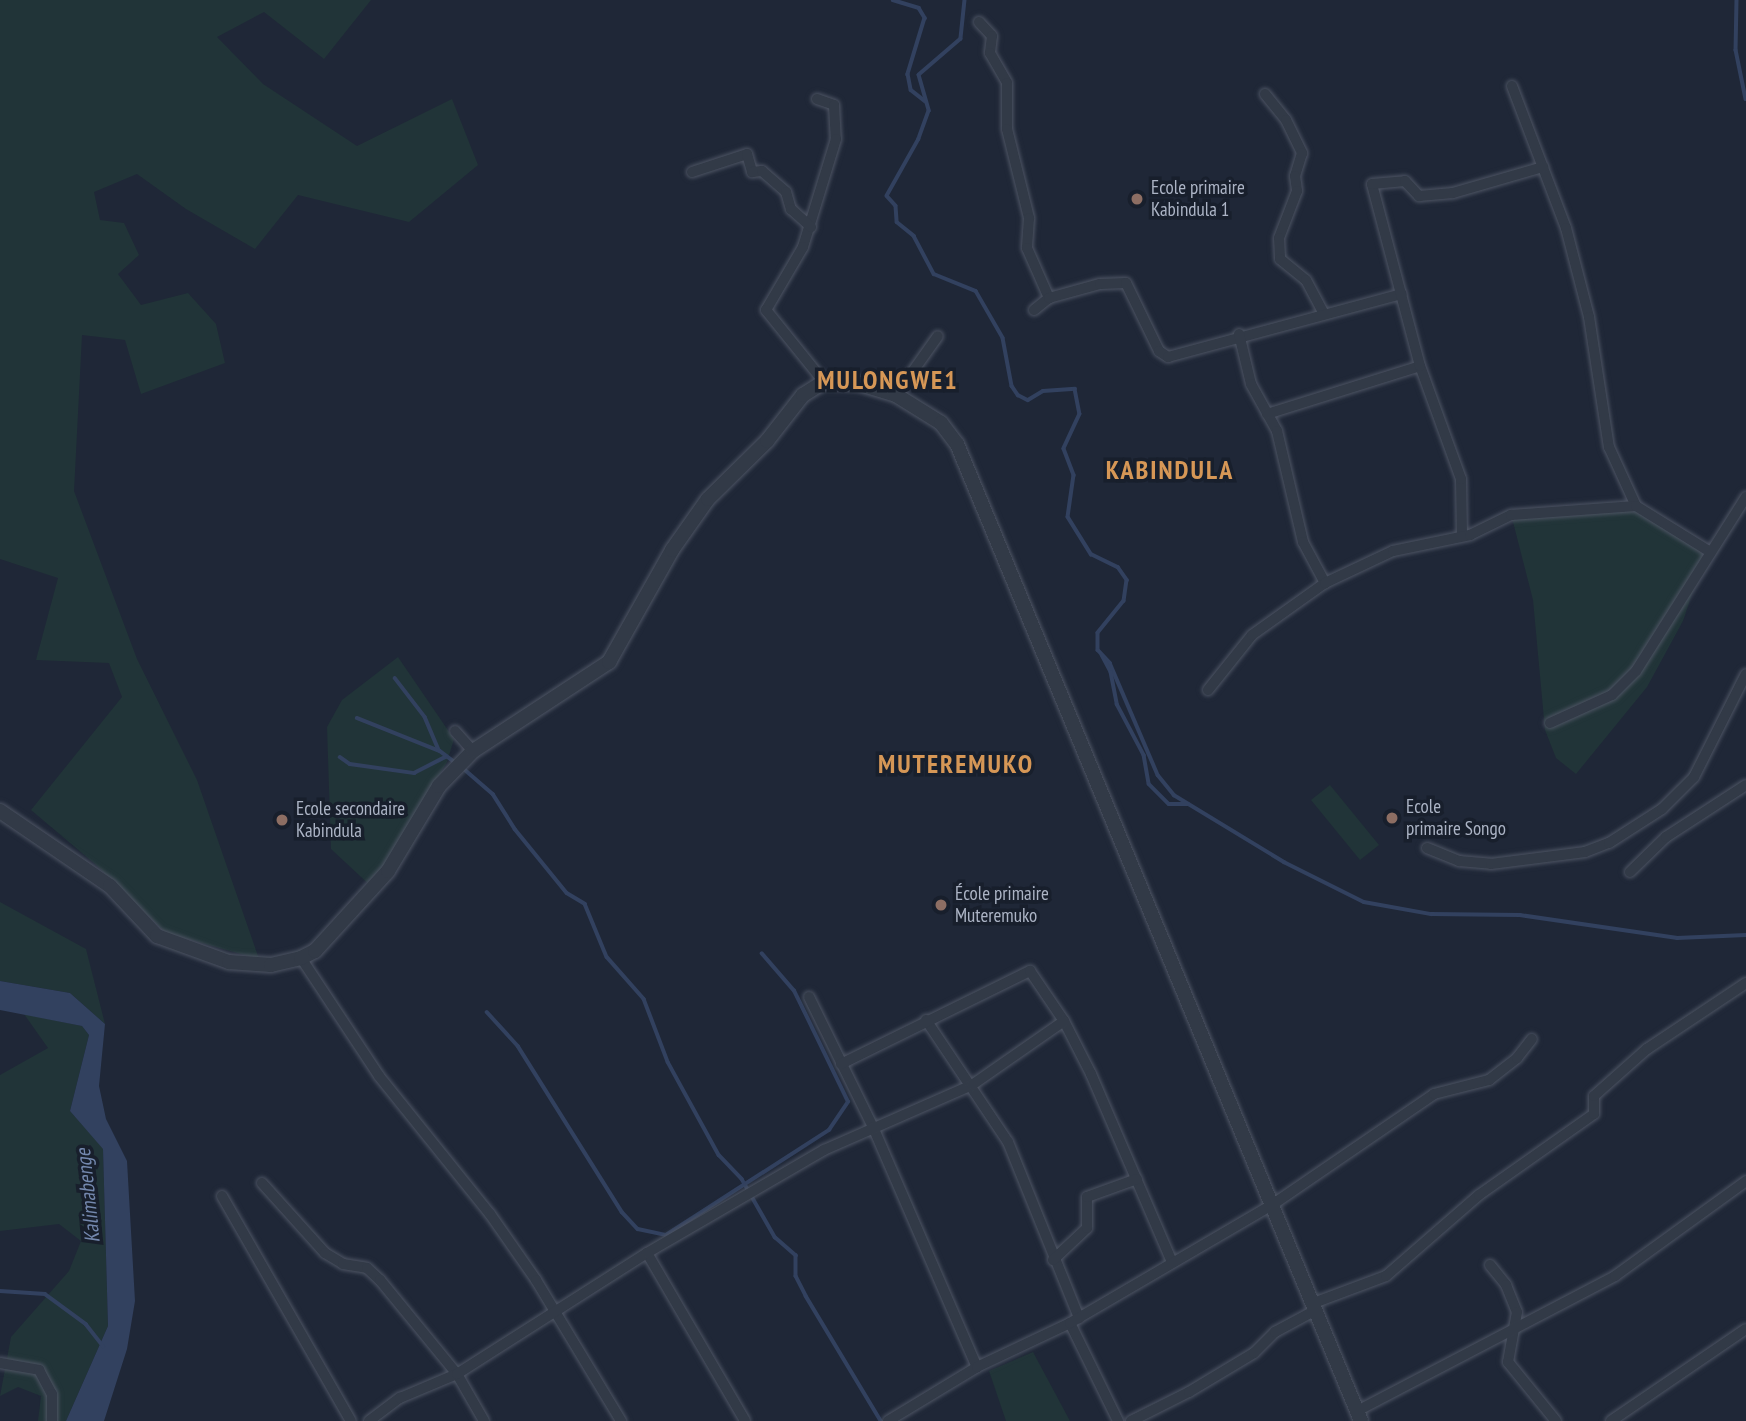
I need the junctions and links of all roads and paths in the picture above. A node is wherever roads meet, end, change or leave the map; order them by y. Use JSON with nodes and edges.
{"nodes":[{"id":1,"x":979,"y":22,"type":"dead end"},
{"id":2,"x":1512,"y":86,"type":"dead end"},
{"id":3,"x":1265,"y":94,"type":"dead end"},
{"id":4,"x":817,"y":99,"type":"dead end"},
{"id":5,"x":1543,"y":167,"type":"junction"},
{"id":6,"x":692,"y":172,"type":"dead end"},
{"id":7,"x":811,"y":227,"type":"junction"},
{"id":8,"x":1402,"y":294,"type":"junction"},
{"id":9,"x":1049,"y":298,"type":"junction"},
{"id":10,"x":1034,"y":310,"type":"dead end"},
{"id":11,"x":1323,"y":312,"type":"junction"},
{"id":12,"x":1239,"y":334,"type":"junction"},
{"id":13,"x":938,"y":336,"type":"dead end"},
{"id":14,"x":1420,"y":366,"type":"junction"},
{"id":15,"x":824,"y":382,"type":"junction"},
{"id":16,"x":896,"y":396,"type":"junction"},
{"id":17,"x":1266,"y":414,"type":"junction"},
{"id":18,"x":1746,"y":496,"type":"edge"},
{"id":19,"x":1636,"y":506,"type":"junction"},
{"id":20,"x":1462,"y":536,"type":"junction"},
{"id":21,"x":1709,"y":551,"type":"junction"},
{"id":22,"x":1325,"y":583,"type":"junction"},
{"id":23,"x":1746,"y":674,"type":"edge"},
{"id":24,"x":1208,"y":690,"type":"dead end"},
{"id":25,"x":1550,"y":723,"type":"dead end"},
{"id":26,"x":455,"y":731,"type":"dead end"},
{"id":27,"x":473,"y":751,"type":"junction"},
{"id":28,"x":1746,"y":785,"type":"edge"},
{"id":29,"x":0,"y":811,"type":"edge"},
{"id":30,"x":1427,"y":848,"type":"dead end"},
{"id":31,"x":1630,"y":872,"type":"dead end"},
{"id":32,"x":301,"y":958,"type":"junction"},
{"id":33,"x":1746,"y":984,"type":"edge"},
{"id":34,"x":809,"y":997,"type":"dead end"},
{"id":35,"x":926,"y":1020,"type":"junction"},
{"id":36,"x":1063,"y":1021,"type":"junction"},
{"id":37,"x":1532,"y":1039,"type":"dead end"},
{"id":38,"x":841,"y":1064,"type":"junction"},
{"id":39,"x":972,"y":1085,"type":"junction"},
{"id":40,"x":873,"y":1127,"type":"junction"},
{"id":41,"x":1137,"y":1179,"type":"junction"},
{"id":42,"x":1746,"y":1181,"type":"edge"},
{"id":43,"x":262,"y":1183,"type":"dead end"},
{"id":44,"x":222,"y":1196,"type":"dead end"},
{"id":45,"x":1272,"y":1205,"type":"junction"},
{"id":46,"x":647,"y":1253,"type":"junction"},
{"id":47,"x":1054,"y":1259,"type":"junction"},
{"id":48,"x":1172,"y":1262,"type":"junction"},
{"id":49,"x":1490,"y":1265,"type":"dead end"},
{"id":50,"x":1313,"y":1307,"type":"junction"},
{"id":51,"x":555,"y":1311,"type":"junction"},
{"id":52,"x":1074,"y":1320,"type":"junction"},
{"id":53,"x":1516,"y":1325,"type":"junction"},
{"id":54,"x":1746,"y":1329,"type":"edge"},
{"id":55,"x":0,"y":1363,"type":"edge"},
{"id":56,"x":977,"y":1367,"type":"junction"},
{"id":57,"x":457,"y":1374,"type":"junction"},
{"id":58,"x":1359,"y":1416,"type":"edge"},
{"id":59,"x":52,"y":1421,"type":"edge"},
{"id":60,"x":351,"y":1421,"type":"edge"},
{"id":61,"x":369,"y":1421,"type":"edge"},
{"id":62,"x":484,"y":1421,"type":"edge"},
{"id":63,"x":621,"y":1421,"type":"edge"},
{"id":64,"x":746,"y":1421,"type":"edge"},
{"id":65,"x":888,"y":1421,"type":"edge"},
{"id":66,"x":1118,"y":1421,"type":"edge"},
{"id":67,"x":1131,"y":1421,"type":"edge"},
{"id":68,"x":1556,"y":1421,"type":"edge"},
{"id":69,"x":1611,"y":1421,"type":"edge"}],
"edges":[{"from":1,"to":9,"type":"street"},
{"from":2,"to":5,"type":"street"},
{"from":3,"to":11,"type":"street"},
{"from":4,"to":7,"type":"street"},
{"from":5,"to":8,"type":"street"},
{"from":5,"to":19,"type":"street"},
{"from":6,"to":7,"type":"street"},
{"from":7,"to":15,"type":"street"},
{"from":8,"to":11,"type":"street"},
{"from":8,"to":14,"type":"street"},
{"from":9,"to":10,"type":"street"},
{"from":9,"to":12,"type":"street"},
{"from":11,"to":12,"type":"street"},
{"from":12,"to":17,"type":"street"},
{"from":13,"to":16,"type":"street"},
{"from":14,"to":17,"type":"street"},
{"from":14,"to":20,"type":"street"},
{"from":15,"to":16,"type":"street"},
{"from":15,"to":27,"type":"street"},
{"from":16,"to":45,"type":"street"},
{"from":17,"to":22,"type":"street"},
{"from":18,"to":21,"type":"street"},
{"from":19,"to":20,"type":"street"},
{"from":19,"to":21,"type":"street"},
{"from":20,"to":22,"type":"street"},
{"from":21,"to":25,"type":"street"},
{"from":22,"to":24,"type":"street"},
{"from":23,"to":30,"type":"street"},
{"from":26,"to":27,"type":"street"},
{"from":27,"to":32,"type":"street"},
{"from":28,"to":31,"type":"street"},
{"from":29,"to":32,"type":"street"},
{"from":32,"to":51,"type":"street"},
{"from":33,"to":50,"type":"street"},
{"from":34,"to":38,"type":"street"},
{"from":35,"to":36,"type":"street"},
{"from":35,"to":38,"type":"street"},
{"from":35,"to":39,"type":"street"},
{"from":36,"to":39,"type":"street"},
{"from":36,"to":41,"type":"street"},
{"from":37,"to":45,"type":"street"},
{"from":38,"to":40,"type":"street"},
{"from":39,"to":40,"type":"street"},
{"from":39,"to":47,"type":"street"},
{"from":40,"to":46,"type":"street"},
{"from":40,"to":56,"type":"street"},
{"from":41,"to":47,"type":"street"},
{"from":41,"to":48,"type":"street"},
{"from":42,"to":53,"type":"street"},
{"from":43,"to":57,"type":"street"},
{"from":44,"to":60,"type":"street"},
{"from":45,"to":48,"type":"street"},
{"from":45,"to":50,"type":"street"},
{"from":46,"to":51,"type":"street"},
{"from":46,"to":64,"type":"street"},
{"from":47,"to":52,"type":"street"},
{"from":48,"to":52,"type":"street"},
{"from":49,"to":53,"type":"street"},
{"from":50,"to":58,"type":"street"},
{"from":50,"to":67,"type":"street"},
{"from":51,"to":57,"type":"street"},
{"from":51,"to":63,"type":"street"},
{"from":52,"to":56,"type":"street"},
{"from":52,"to":66,"type":"street"},
{"from":53,"to":58,"type":"street"},
{"from":53,"to":68,"type":"street"},
{"from":54,"to":69,"type":"street"},
{"from":55,"to":59,"type":"street"},
{"from":56,"to":65,"type":"street"},
{"from":57,"to":61,"type":"street"},
{"from":57,"to":62,"type":"street"}]}
